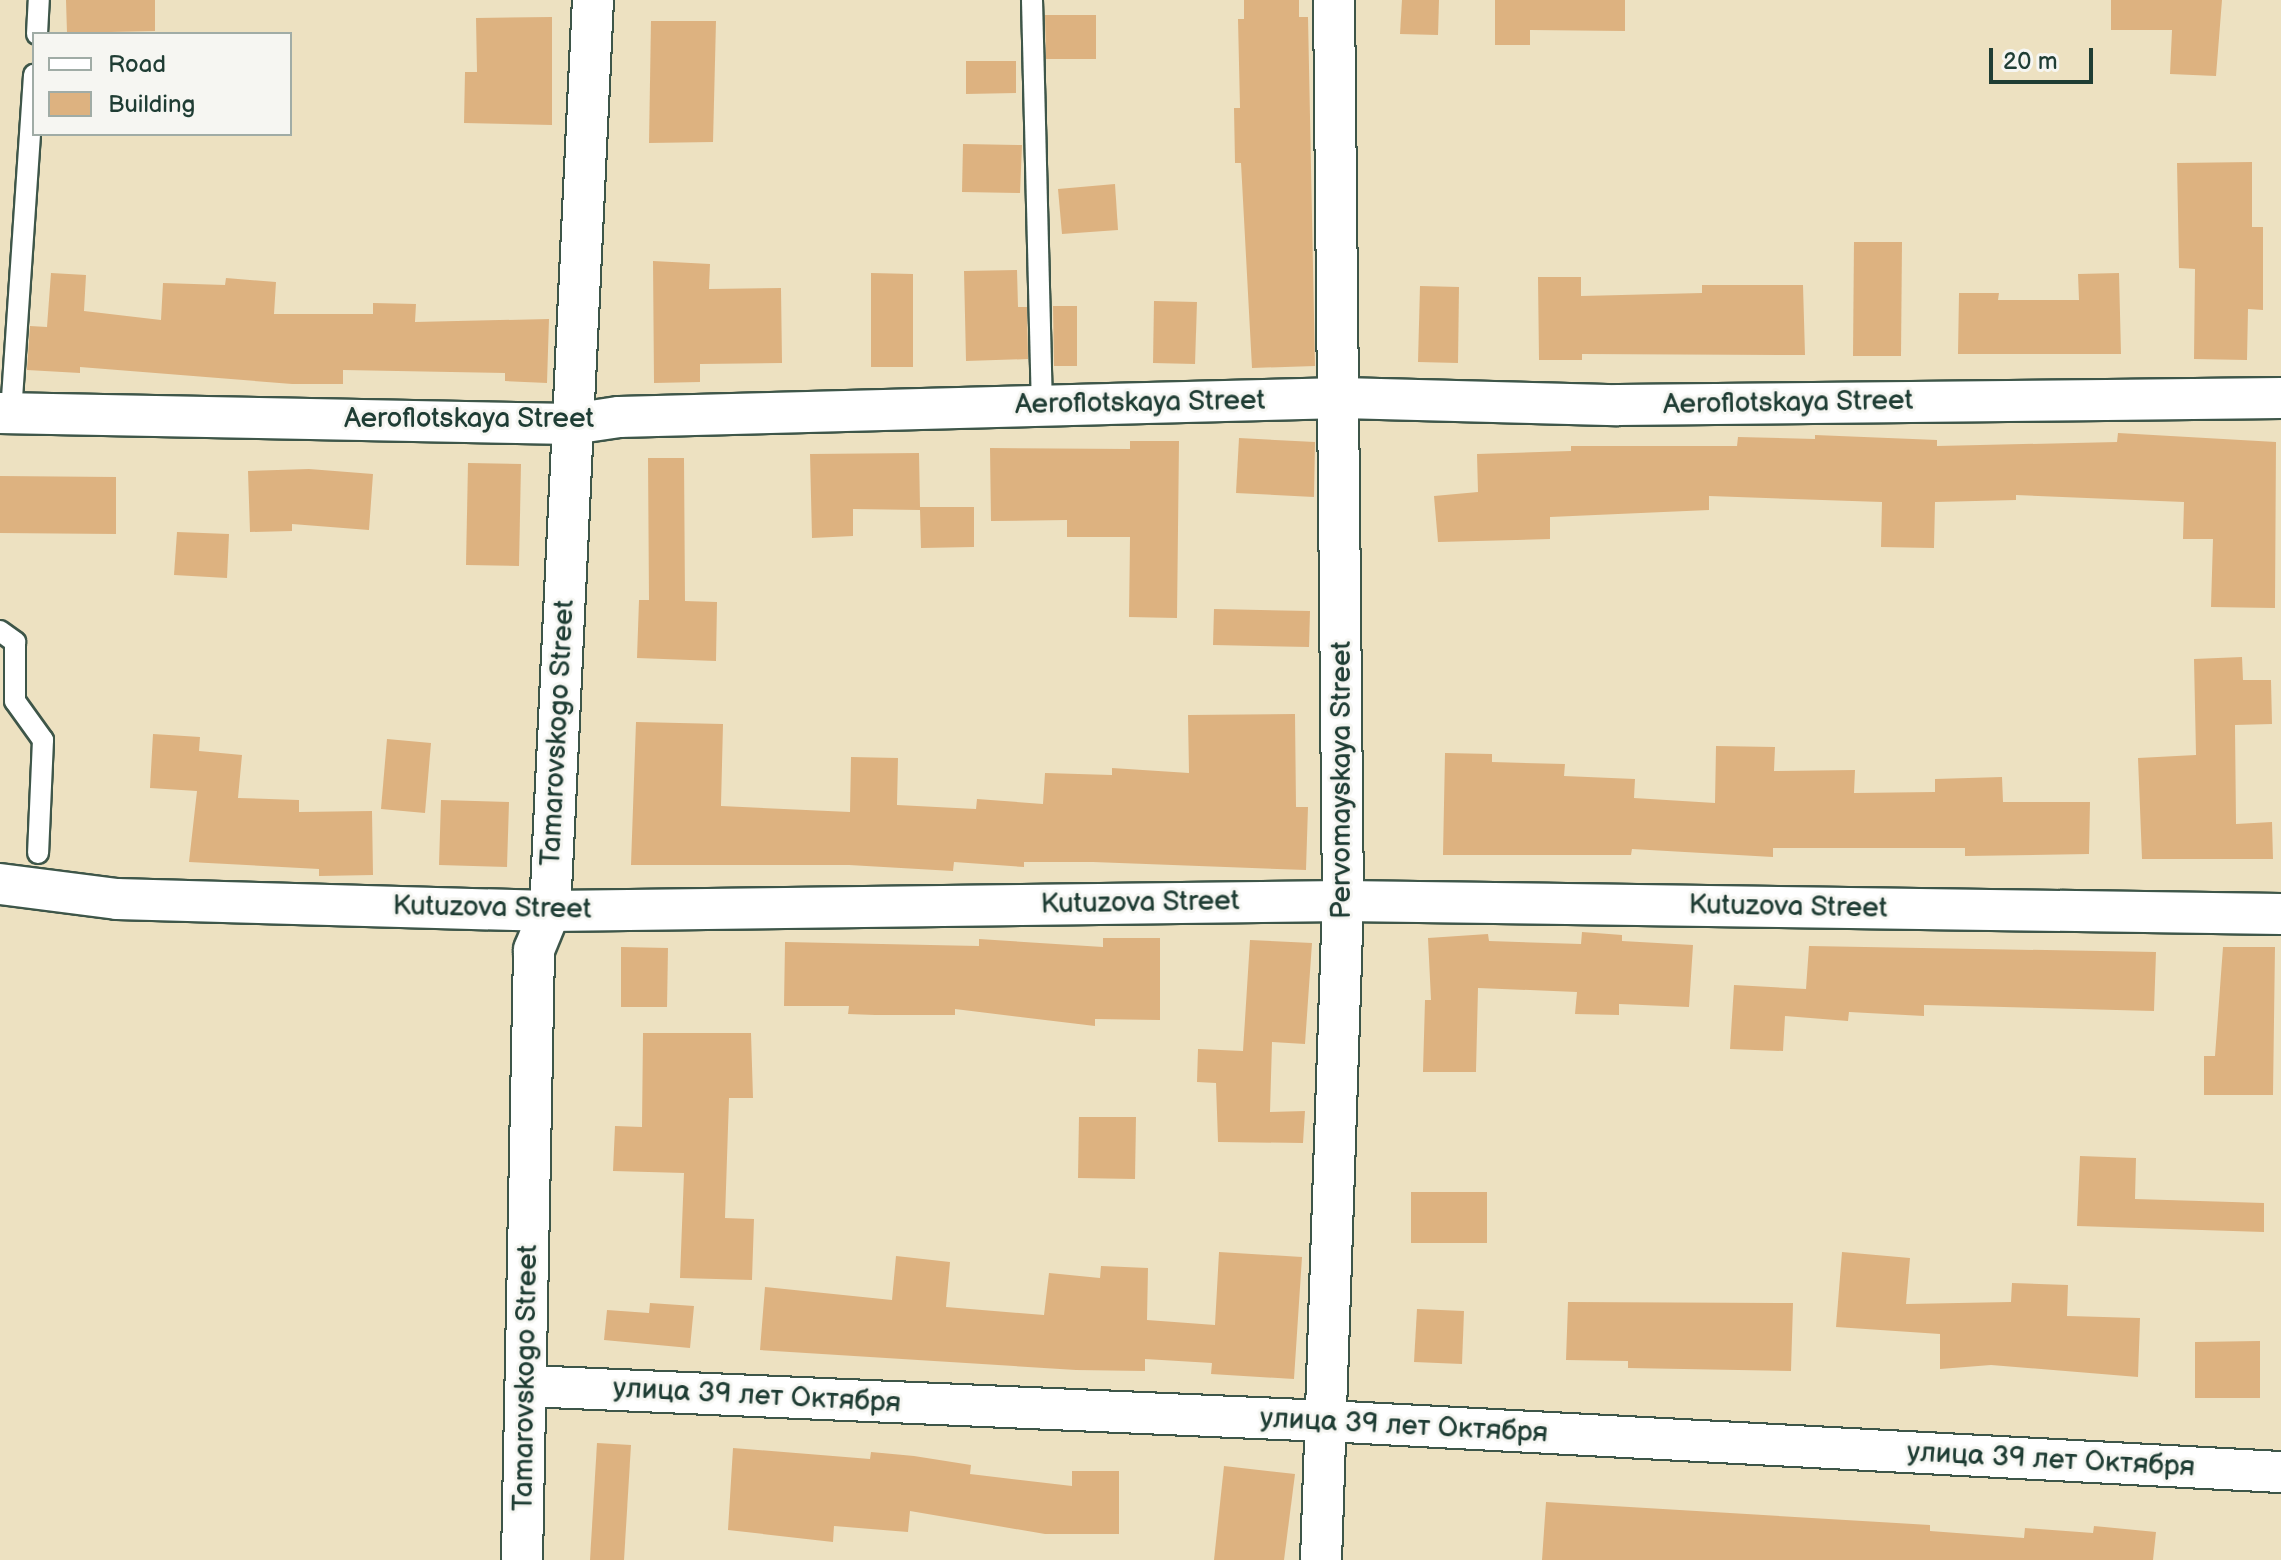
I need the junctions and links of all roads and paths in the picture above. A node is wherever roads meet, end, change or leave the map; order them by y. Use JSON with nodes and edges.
{"nodes":[{"id":1,"x":39,"y":0,"type":"edge"},
{"id":2,"x":593,"y":0,"type":"edge"},
{"id":3,"x":1032,"y":0,"type":"edge"},
{"id":4,"x":1334,"y":0,"type":"edge"},
{"id":5,"x":37,"y":32,"type":"edge"},
{"id":6,"x":32,"y":99,"type":"edge"},
{"id":7,"x":1342,"y":398,"type":"junction"},
{"id":8,"x":2281,"y":398,"type":"edge"},
{"id":9,"x":1042,"y":405,"type":"junction"},
{"id":10,"x":6,"y":413,"type":"edge"},
{"id":11,"x":572,"y":424,"type":"junction"},
{"id":12,"x":0,"y":631,"type":"edge"},
{"id":13,"x":38,"y":853,"type":"dead end"},
{"id":14,"x":0,"y":884,"type":"edge"},
{"id":15,"x":1343,"y":901,"type":"junction"},
{"id":16,"x":550,"y":911,"type":"junction"},
{"id":17,"x":2281,"y":914,"type":"edge"},
{"id":18,"x":527,"y":1386,"type":"junction"},
{"id":19,"x":1326,"y":1421,"type":"junction"},
{"id":20,"x":2281,"y":1472,"type":"edge"},
{"id":21,"x":522,"y":1560,"type":"edge"},
{"id":22,"x":1321,"y":1560,"type":"edge"}],
"edges":[{"from":1,"to":5,"type":"lane"},
{"from":2,"to":11,"type":"street","name":"Tamarovskogo Street"},
{"from":3,"to":9,"type":"lane"},
{"from":4,"to":7,"type":"street","name":"Pervomayskaya Street"},
{"from":6,"to":10,"type":"lane"},
{"from":7,"to":8,"type":"street","name":"Aeroflotskaya Street"},
{"from":7,"to":9,"type":"street","name":"Aeroflotskaya Street"},
{"from":7,"to":15,"type":"street","name":"Pervomayskaya Street"},
{"from":9,"to":11,"type":"street","name":"Aeroflotskaya Street"},
{"from":10,"to":11,"type":"street","name":"Aeroflotskaya Street"},
{"from":11,"to":16,"type":"street","name":"Tamarovskogo Street"},
{"from":12,"to":13,"type":"lane"},
{"from":14,"to":16,"type":"street","name":"Kutuzova Street"},
{"from":15,"to":16,"type":"street","name":"Kutuzova Street"},
{"from":15,"to":17,"type":"street","name":"Kutuzova Street"},
{"from":15,"to":19,"type":"street","name":"Pervomayskaya Street"},
{"from":16,"to":18,"type":"street","name":"Tamarovskogo Street"},
{"from":18,"to":19,"type":"street","name":"улица 39 лет Октября"},
{"from":18,"to":21,"type":"street","name":"Tamarovskogo Street"},
{"from":19,"to":20,"type":"street","name":"улица 39 лет Октября"},
{"from":19,"to":22,"type":"street","name":"Pervomayskaya Street"}]}
